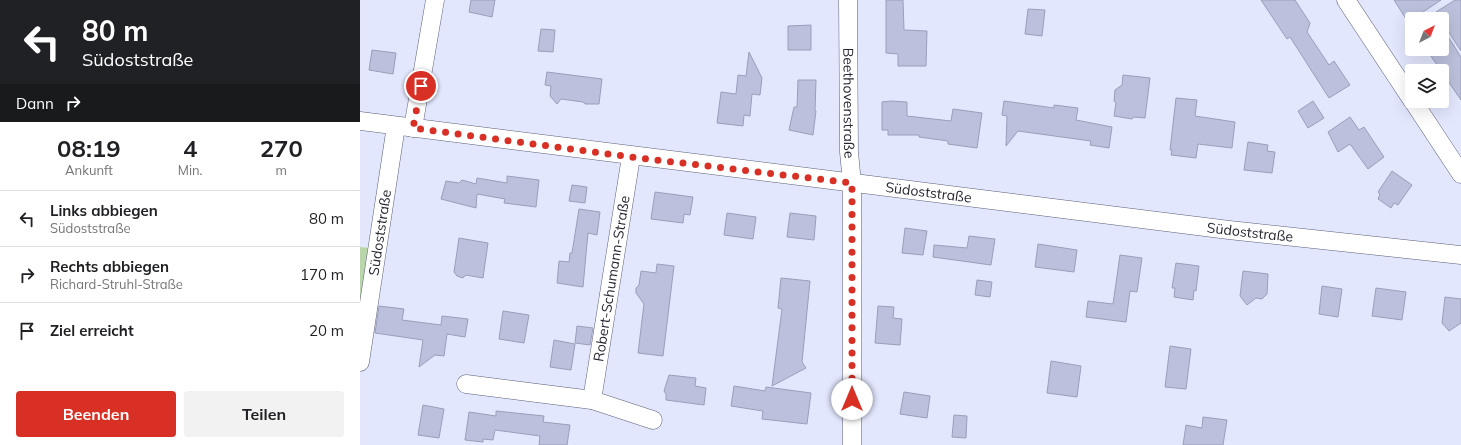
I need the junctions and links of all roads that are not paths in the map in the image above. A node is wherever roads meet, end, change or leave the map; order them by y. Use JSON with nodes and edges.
{"nodes":[{"id":1,"x":435,"y":0,"type":"edge"},
{"id":2,"x":848,"y":0,"type":"edge"},
{"id":3,"x":1346,"y":0,"type":"edge"},
{"id":4,"x":1405,"y":89,"type":"edge"},
{"id":5,"x":1417,"y":108,"type":"edge"},
{"id":6,"x":360,"y":121,"type":"edge"},
{"id":7,"x":405,"y":127,"type":"junction"},
{"id":8,"x":631,"y":157,"type":"junction"},
{"id":9,"x":1461,"y":174,"type":"edge"},
{"id":10,"x":852,"y":183,"type":"junction"},
{"id":11,"x":1461,"y":256,"type":"edge"},
{"id":12,"x":360,"y":362,"type":"edge"},
{"id":13,"x":466,"y":384,"type":"dead end"},
{"id":14,"x":592,"y":400,"type":"junction"},
{"id":15,"x":653,"y":420,"type":"dead end"},
{"id":16,"x":852,"y":445,"type":"edge"}],
"edges":[{"from":1,"to":7,"type":"street"},
{"from":2,"to":10,"type":"street","name":"Beethovenstraße"},
{"from":3,"to":4,"type":"street"},
{"from":5,"to":9,"type":"street"},
{"from":6,"to":7,"type":"street","name":"Südoststraße"},
{"from":7,"to":8,"type":"street","name":"Südoststraße"},
{"from":7,"to":12,"type":"street","name":"Südoststraße"},
{"from":8,"to":10,"type":"street","name":"Südoststraße"},
{"from":8,"to":14,"type":"street","name":"Robert-Schumann-Straße"},
{"from":10,"to":11,"type":"street","name":"Südoststraße"},
{"from":10,"to":16,"type":"street","name":"Beethovenstraße"},
{"from":13,"to":14,"type":"street"},
{"from":14,"to":15,"type":"street"}]}
